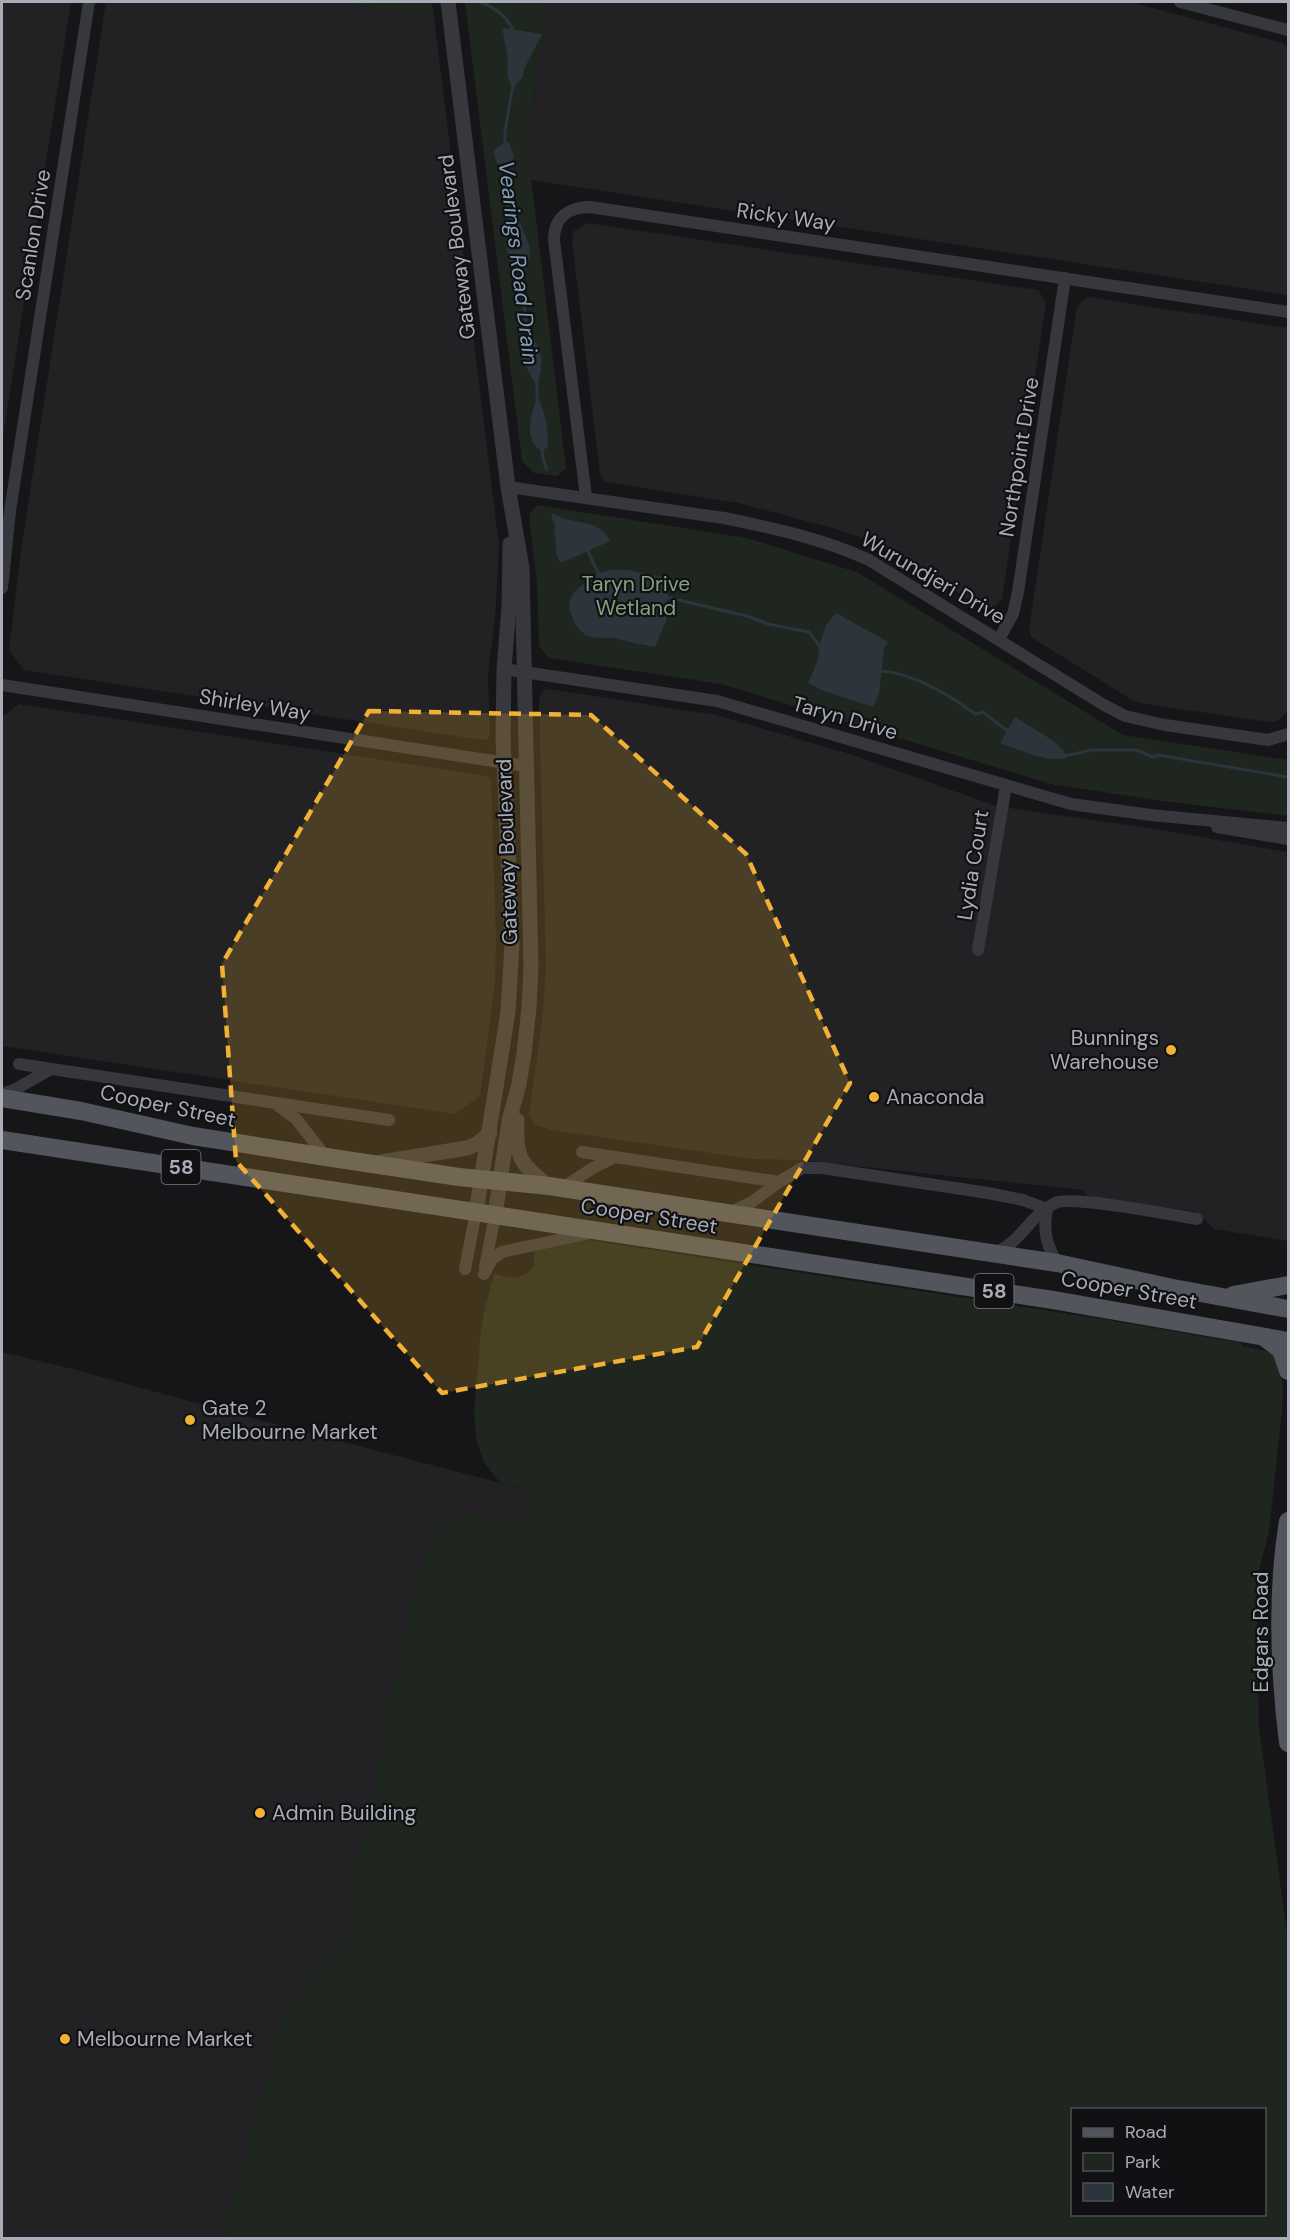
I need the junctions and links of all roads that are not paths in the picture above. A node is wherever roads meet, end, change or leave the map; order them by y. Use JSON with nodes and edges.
{"nodes":[{"id":1,"x":89,"y":2,"type":"edge"},
{"id":2,"x":448,"y":2,"type":"edge"},
{"id":3,"x":1180,"y":2,"type":"edge"},
{"id":4,"x":1288,"y":30,"type":"edge"},
{"id":5,"x":1065,"y":278,"type":"junction"},
{"id":6,"x":1288,"y":312,"type":"edge"},
{"id":7,"x":508,"y":487,"type":"junction"},
{"id":8,"x":586,"y":497,"type":"junction"},
{"id":9,"x":10,"y":511,"type":"junction"},
{"id":10,"x":2,"y":546,"type":"edge"},
{"id":11,"x":2,"y":588,"type":"edge"},
{"id":12,"x":999,"y":639,"type":"junction"},
{"id":13,"x":504,"y":669,"type":"junction"},
{"id":14,"x":524,"y":671,"type":"junction"},
{"id":15,"x":2,"y":685,"type":"edge"},
{"id":16,"x":1287,"y":735,"type":"edge"},
{"id":17,"x":503,"y":764,"type":"junction"},
{"id":18,"x":525,"y":766,"type":"junction"},
{"id":19,"x":1006,"y":786,"type":"junction"},
{"id":20,"x":1151,"y":815,"type":"junction"},
{"id":21,"x":1288,"y":828,"type":"edge"},
{"id":22,"x":1288,"y":839,"type":"edge"},
{"id":23,"x":531,"y":942,"type":"junction"},
{"id":24,"x":512,"y":944,"type":"junction"},
{"id":25,"x":978,"y":950,"type":"dead end"},
{"id":26,"x":19,"y":1064,"type":"dead end"},
{"id":27,"x":51,"y":1069,"type":"junction"},
{"id":28,"x":519,"y":1084,"type":"junction"},
{"id":29,"x":2,"y":1094,"type":"edge"},
{"id":30,"x":2,"y":1098,"type":"edge"},
{"id":31,"x":273,"y":1104,"type":"junction"},
{"id":32,"x":389,"y":1120,"type":"dead end"},
{"id":33,"x":490,"y":1133,"type":"junction"},
{"id":34,"x":2,"y":1140,"type":"edge"},
{"id":35,"x":582,"y":1152,"type":"dead end"},
{"id":36,"x":326,"y":1157,"type":"junction"},
{"id":37,"x":615,"y":1157,"type":"junction"},
{"id":38,"x":369,"y":1164,"type":"junction"},
{"id":39,"x":482,"y":1180,"type":"junction"},
{"id":40,"x":501,"y":1180,"type":"junction"},
{"id":41,"x":779,"y":1182,"type":"junction"},
{"id":42,"x":555,"y":1187,"type":"junction"},
{"id":43,"x":1047,"y":1209,"type":"junction"},
{"id":44,"x":476,"y":1212,"type":"junction"},
{"id":45,"x":727,"y":1214,"type":"junction"},
{"id":46,"x":495,"y":1215,"type":"junction"},
{"id":47,"x":1197,"y":1219,"type":"dead end"},
{"id":48,"x":607,"y":1232,"type":"junction"},
{"id":49,"x":993,"y":1253,"type":"junction"},
{"id":50,"x":1057,"y":1263,"type":"junction"},
{"id":51,"x":465,"y":1269,"type":"dead end"},
{"id":52,"x":1288,"y":1285,"type":"edge"},
{"id":53,"x":1223,"y":1297,"type":"junction"},
{"id":54,"x":1288,"y":1309,"type":"edge"},
{"id":55,"x":1264,"y":1336,"type":"junction"},
{"id":56,"x":1288,"y":1341,"type":"edge"},
{"id":57,"x":1288,"y":1371,"type":"edge"},
{"id":58,"x":1288,"y":1521,"type":"edge"},
{"id":59,"x":1288,"y":1743,"type":"edge"}],
"edges":[{"from":1,"to":9,"type":"street","name":"Scanlon Drive"},
{"from":2,"to":7,"type":"street","name":"Gateway Boulevard"},
{"from":3,"to":4,"type":"street"},
{"from":5,"to":6,"type":"street","name":"Ricky Way"},
{"from":5,"to":8,"type":"street","name":"Ricky Way"},
{"from":5,"to":12,"type":"street","name":"Northpoint Drive"},
{"from":7,"to":8,"type":"street","name":"Wurundjeri Drive"},
{"from":7,"to":13,"type":"street","name":"Gateway Boulevard"},
{"from":7,"to":14,"type":"street","name":"Gateway Boulevard"},
{"from":8,"to":12,"type":"street","name":"Wurundjeri Drive"},
{"from":9,"to":10,"type":"street","name":"Scanlon Drive"},
{"from":9,"to":11,"type":"street","name":"Scanlon Drive"},
{"from":12,"to":16,"type":"street","name":"Wurundjeri Drive"},
{"from":13,"to":14,"type":"street","name":"Taryn Drive"},
{"from":13,"to":17,"type":"street","name":"Gateway Boulevard"},
{"from":14,"to":18,"type":"street","name":"Gateway Boulevard"},
{"from":14,"to":19,"type":"street","name":"Taryn Drive"},
{"from":15,"to":17,"type":"street","name":"Shirley Way"},
{"from":17,"to":18,"type":"street","name":"Shirley Way"},
{"from":17,"to":24,"type":"street","name":"Gateway Boulevard"},
{"from":18,"to":23,"type":"street","name":"Gateway Boulevard"},
{"from":19,"to":20,"type":"street","name":"Taryn Drive"},
{"from":19,"to":25,"type":"street","name":"Lydia Court"},
{"from":20,"to":21,"type":"street","name":"Taryn Drive"},
{"from":20,"to":22,"type":"street","name":"Taryn Drive"},
{"from":23,"to":24,"type":"street"},
{"from":23,"to":28,"type":"street","name":"Gateway Boulevard"},
{"from":24,"to":33,"type":"street","name":"Gateway Boulevard"},
{"from":26,"to":27,"type":"street","name":"Cooper Street"},
{"from":27,"to":29,"type":"street"},
{"from":27,"to":31,"type":"street","name":"Cooper Street"},
{"from":28,"to":40,"type":"street","name":"Gateway Boulevard"},
{"from":28,"to":42,"type":"street"},
{"from":30,"to":36,"type":"main road","name":"Cooper Street","number":"58"},
{"from":31,"to":32,"type":"street","name":"Cooper Street"},
{"from":31,"to":36,"type":"street","name":"Cooper Street"},
{"from":33,"to":38,"type":"street"},
{"from":33,"to":39,"type":"street","name":"Gateway Boulevard"},
{"from":34,"to":44,"type":"main road","name":"Cooper Street","number":"58"},
{"from":35,"to":37,"type":"street"},
{"from":36,"to":38,"type":"main road","name":"Cooper Street","number":"58"},
{"from":37,"to":41,"type":"street"},
{"from":37,"to":42,"type":"street","name":"Cooper Street"},
{"from":38,"to":39,"type":"main road","name":"Cooper Street","number":"58"},
{"from":39,"to":40,"type":"main road","name":"Cooper Street","number":"58"},
{"from":39,"to":44,"type":"street","name":"Gateway Boulevard"},
{"from":40,"to":42,"type":"main road","name":"Cooper Street","number":"58"},
{"from":40,"to":46,"type":"street","name":"Gateway Boulevard"},
{"from":41,"to":43,"type":"street","name":"Cooper Street"},
{"from":41,"to":45,"type":"street","name":"Cooper Street"},
{"from":42,"to":45,"type":"main road","name":"Cooper Street","number":"58"},
{"from":43,"to":47,"type":"street"},
{"from":43,"to":49,"type":"street"},
{"from":43,"to":50,"type":"street","name":"Cooper Street"},
{"from":44,"to":46,"type":"main road","name":"Cooper Street","number":"58"},
{"from":44,"to":51,"type":"street"},
{"from":45,"to":49,"type":"main road","name":"Cooper Street","number":"58"},
{"from":46,"to":48,"type":"main road","name":"Cooper Street","number":"58"},
{"from":46,"to":48,"type":"street"},
{"from":48,"to":55,"type":"main road","name":"Cooper Street","number":"58"},
{"from":49,"to":50,"type":"main road","name":"Cooper Street","number":"58"},
{"from":50,"to":53,"type":"main road","name":"Cooper Street","number":"58"},
{"from":52,"to":53,"type":"main road"},
{"from":53,"to":54,"type":"main road","name":"Cooper Street","number":"58"},
{"from":55,"to":56,"type":"main road","name":"Cooper Street","number":"58"},
{"from":55,"to":57,"type":"main road"},
{"from":58,"to":59,"type":"main road","name":"Edgars Road"}]}
